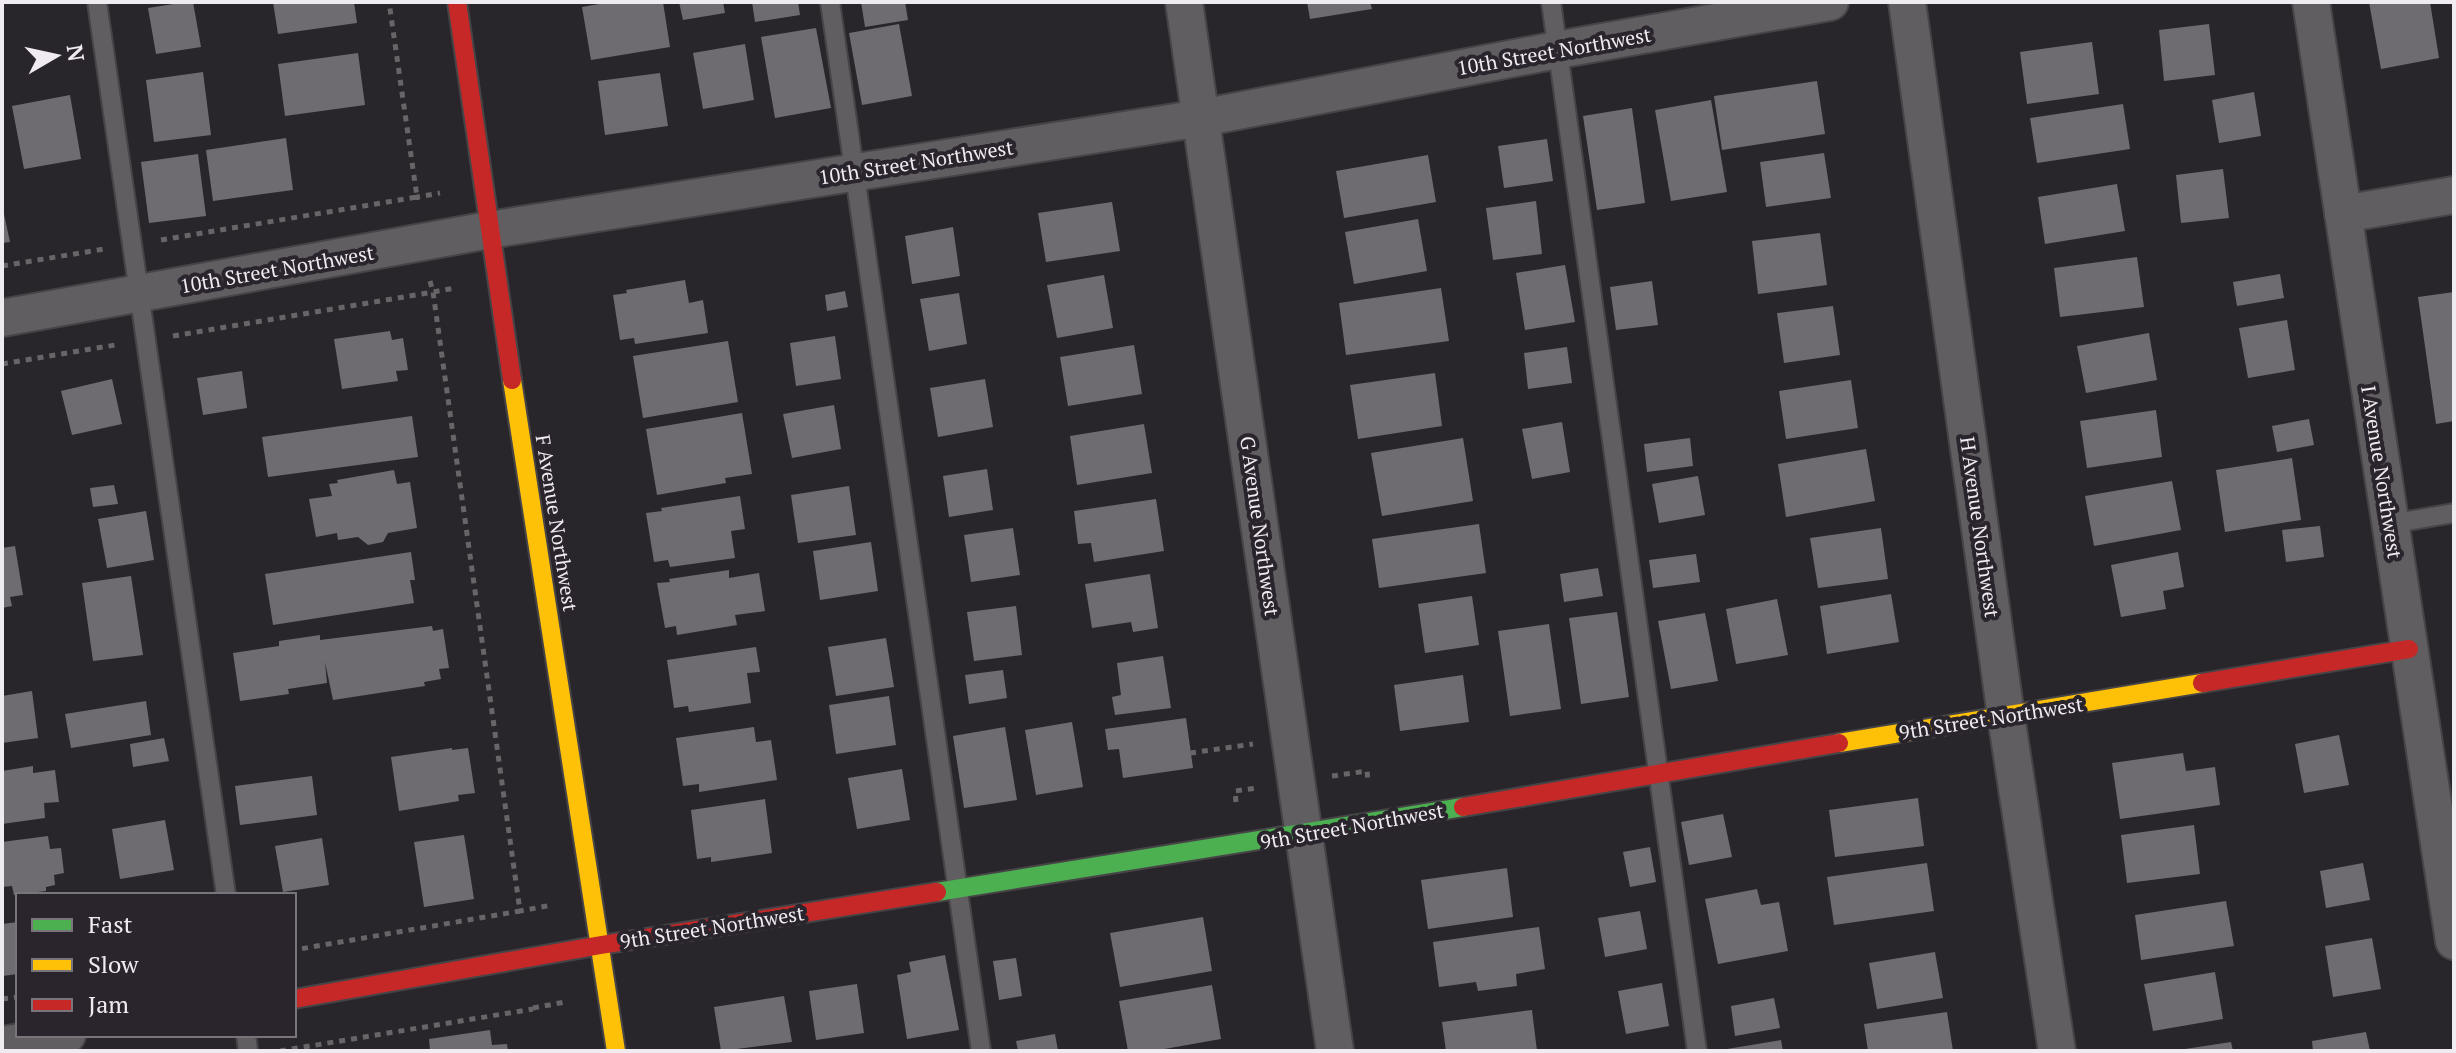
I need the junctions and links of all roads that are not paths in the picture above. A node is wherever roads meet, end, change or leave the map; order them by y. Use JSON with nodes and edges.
{"nodes":[{"id":1,"x":97,"y":2,"type":"edge"},
{"id":2,"x":457,"y":2,"type":"edge"},
{"id":3,"x":830,"y":2,"type":"edge"},
{"id":4,"x":1184,"y":2,"type":"edge"},
{"id":5,"x":1551,"y":2,"type":"edge"},
{"id":6,"x":1830,"y":2,"type":"edge"},
{"id":7,"x":1907,"y":2,"type":"edge"},
{"id":8,"x":2311,"y":2,"type":"edge"},
{"id":9,"x":1557,"y":50,"type":"junction"},
{"id":10,"x":1201,"y":118,"type":"junction"},
{"id":11,"x":855,"y":171,"type":"junction"},
{"id":12,"x":2454,"y":195,"type":"edge"},
{"id":13,"x":2343,"y":214,"type":"junction"},
{"id":14,"x":489,"y":230,"type":"junction"},
{"id":15,"x":139,"y":294,"type":"junction"},
{"id":16,"x":2,"y":318,"type":"edge"},
{"id":17,"x":2454,"y":513,"type":"edge"},
{"id":18,"x":2390,"y":524,"type":"junction"},
{"id":19,"x":2409,"y":649,"type":"junction"},
{"id":20,"x":2006,"y":716,"type":"junction"},
{"id":21,"x":1658,"y":773,"type":"junction"},
{"id":22,"x":2446,"y":827,"type":"edge"},
{"id":23,"x":1304,"y":834,"type":"junction"},
{"id":24,"x":958,"y":888,"type":"junction"},
{"id":25,"x":226,"y":893,"type":"edge"},
{"id":26,"x":2454,"y":941,"type":"edge"},
{"id":27,"x":601,"y":945,"type":"junction"},
{"id":28,"x":296,"y":999,"type":"edge"},
{"id":29,"x":54,"y":1037,"type":"edge"},
{"id":30,"x":2,"y":1045,"type":"edge"},
{"id":31,"x":616,"y":1051,"type":"edge"},
{"id":32,"x":981,"y":1051,"type":"edge"},
{"id":33,"x":1335,"y":1051,"type":"edge"},
{"id":34,"x":1697,"y":1051,"type":"edge"},
{"id":35,"x":2057,"y":1051,"type":"edge"}],
"edges":[{"from":1,"to":15,"type":"lane"},
{"from":2,"to":14,"type":"street","name":"F Avenue Northwest"},
{"from":3,"to":11,"type":"lane"},
{"from":4,"to":10,"type":"street","name":"G Avenue Northwest"},
{"from":5,"to":9,"type":"lane"},
{"from":6,"to":9,"type":"street","name":"10th Street Northwest"},
{"from":7,"to":20,"type":"street","name":"H Avenue Northwest"},
{"from":8,"to":13,"type":"street","name":"I Avenue Northwest"},
{"from":9,"to":10,"type":"street","name":"10th Street Northwest"},
{"from":9,"to":21,"type":"lane"},
{"from":10,"to":11,"type":"street","name":"10th Street Northwest"},
{"from":10,"to":23,"type":"street","name":"G Avenue Northwest"},
{"from":11,"to":14,"type":"street","name":"10th Street Northwest"},
{"from":11,"to":24,"type":"lane"},
{"from":12,"to":13,"type":"street"},
{"from":13,"to":18,"type":"street","name":"I Avenue Northwest"},
{"from":14,"to":15,"type":"street","name":"10th Street Northwest"},
{"from":14,"to":27,"type":"street","name":"F Avenue Northwest"},
{"from":15,"to":16,"type":"street","name":"10th Street Northwest"},
{"from":15,"to":25,"type":"lane"},
{"from":17,"to":18,"type":"lane"},
{"from":18,"to":19,"type":"street","name":"I Avenue Northwest"},
{"from":19,"to":20,"type":"street","name":"9th Street Northwest"},
{"from":19,"to":22,"type":"street","name":"I Avenue Northwest"},
{"from":20,"to":21,"type":"street","name":"9th Street Northwest"},
{"from":20,"to":35,"type":"street","name":"H Avenue Northwest"},
{"from":21,"to":23,"type":"street","name":"9th Street Northwest"},
{"from":21,"to":34,"type":"lane"},
{"from":22,"to":26,"type":"street","name":"I Avenue Northwest"},
{"from":23,"to":24,"type":"street","name":"9th Street Northwest"},
{"from":23,"to":33,"type":"street","name":"G Avenue Northwest"},
{"from":24,"to":27,"type":"street","name":"9th Street Northwest"},
{"from":24,"to":32,"type":"lane"},
{"from":27,"to":28,"type":"street","name":"9th Street Northwest"},
{"from":27,"to":31,"type":"street","name":"F Avenue Northwest"},
{"from":29,"to":30,"type":"street"}]}
